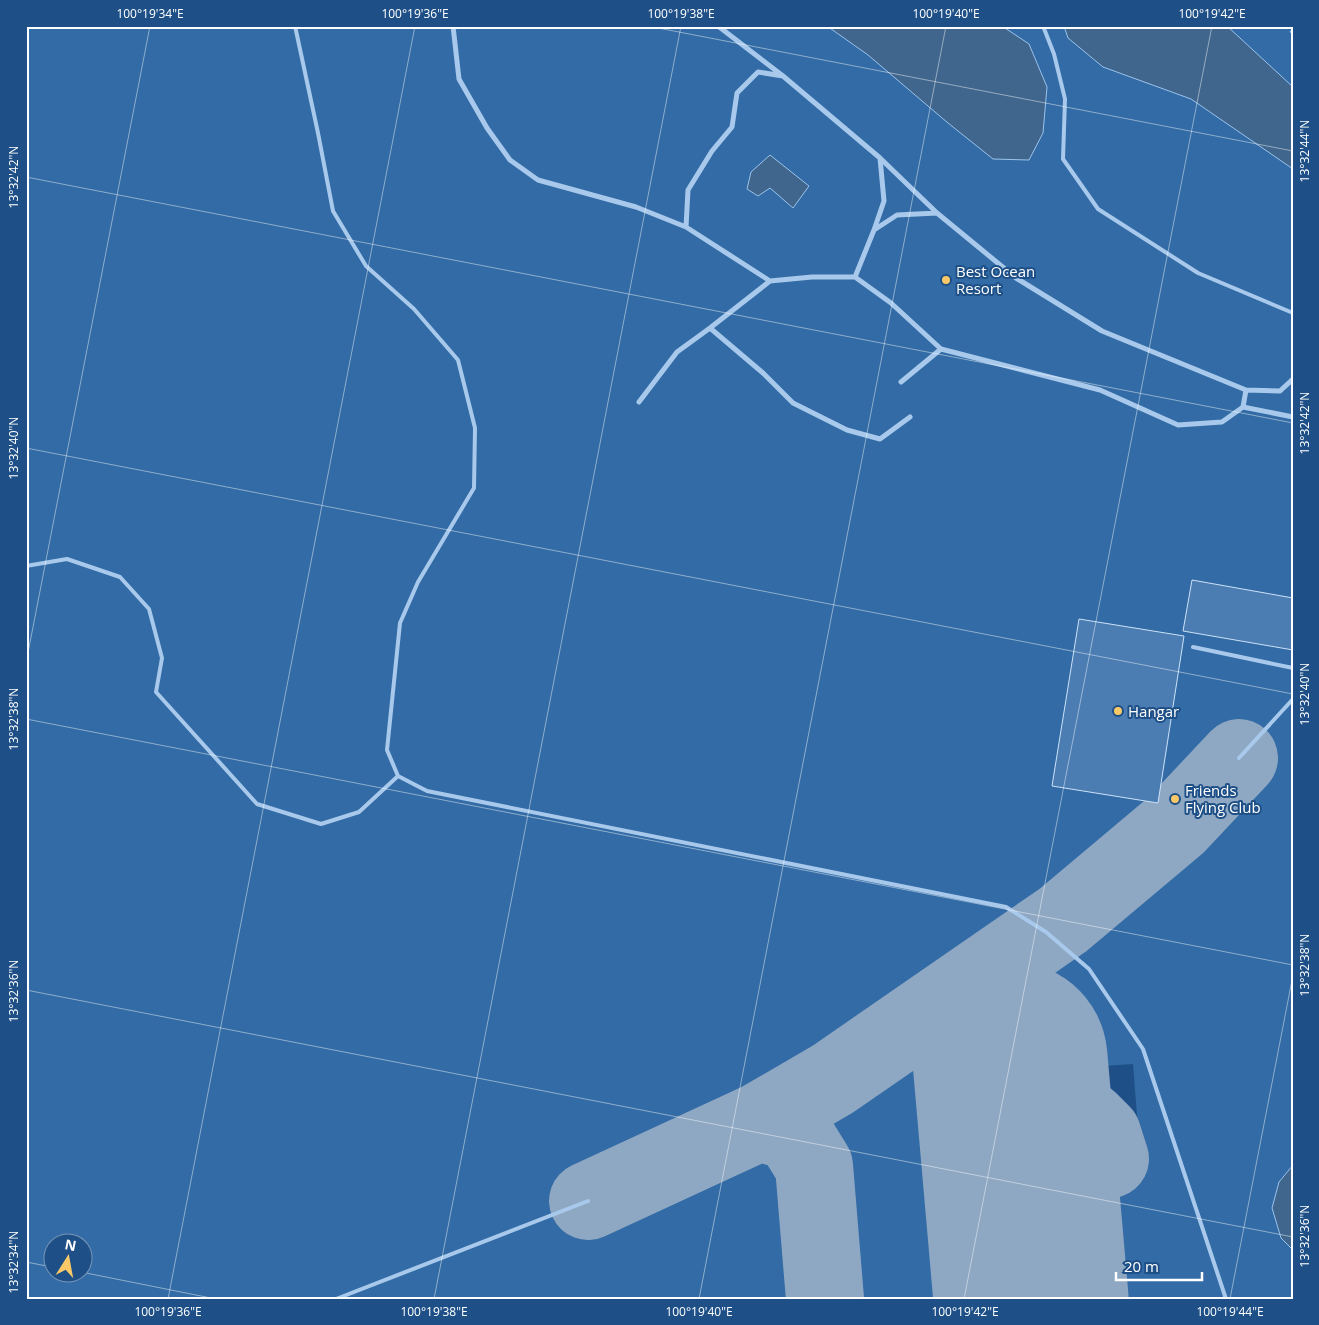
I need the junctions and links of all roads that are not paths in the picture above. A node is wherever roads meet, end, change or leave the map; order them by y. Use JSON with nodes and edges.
{"nodes":[{"id":1,"x":295,"y":26,"type":"edge"},
{"id":2,"x":453,"y":26,"type":"edge"},
{"id":3,"x":718,"y":26,"type":"edge"},
{"id":4,"x":1043,"y":26,"type":"edge"},
{"id":5,"x":783,"y":76,"type":"junction"},
{"id":6,"x":880,"y":158,"type":"junction"},
{"id":7,"x":937,"y":213,"type":"junction"},
{"id":8,"x":686,"y":227,"type":"junction"},
{"id":9,"x":874,"y":230,"type":"junction"},
{"id":10,"x":855,"y":277,"type":"junction"},
{"id":11,"x":770,"y":281,"type":"junction"},
{"id":12,"x":1293,"y":313,"type":"edge"},
{"id":13,"x":710,"y":328,"type":"junction"},
{"id":14,"x":941,"y":349,"type":"junction"},
{"id":15,"x":1293,"y":379,"type":"edge"},
{"id":16,"x":901,"y":382,"type":"dead end"},
{"id":17,"x":1246,"y":390,"type":"junction"},
{"id":18,"x":639,"y":402,"type":"dead end"},
{"id":19,"x":1243,"y":407,"type":"junction"},
{"id":20,"x":910,"y":417,"type":"dead end"},
{"id":21,"x":1293,"y":417,"type":"edge"},
{"id":22,"x":26,"y":566,"type":"edge"},
{"id":23,"x":1193,"y":646,"type":"dead end"},
{"id":24,"x":1293,"y":668,"type":"edge"},
{"id":25,"x":1293,"y":699,"type":"edge"},
{"id":26,"x":1239,"y":758,"type":"dead end"},
{"id":27,"x":398,"y":776,"type":"junction"},
{"id":28,"x":588,"y":1201,"type":"dead end"},
{"id":29,"x":336,"y":1299,"type":"edge"},
{"id":30,"x":1226,"y":1299,"type":"edge"}],
"edges":[{"from":1,"to":27,"type":"lane"},
{"from":2,"to":8,"type":"street"},
{"from":3,"to":5,"type":"street"},
{"from":4,"to":12,"type":"lane"},
{"from":5,"to":6,"type":"street"},
{"from":5,"to":8,"type":"street"},
{"from":6,"to":7,"type":"street"},
{"from":6,"to":9,"type":"street"},
{"from":7,"to":9,"type":"street"},
{"from":7,"to":17,"type":"street"},
{"from":8,"to":11,"type":"street"},
{"from":9,"to":10,"type":"street"},
{"from":10,"to":11,"type":"street"},
{"from":10,"to":14,"type":"street"},
{"from":11,"to":13,"type":"street"},
{"from":13,"to":18,"type":"street"},
{"from":13,"to":20,"type":"street"},
{"from":14,"to":16,"type":"street"},
{"from":14,"to":19,"type":"street"},
{"from":15,"to":17,"type":"street"},
{"from":17,"to":19,"type":"street"},
{"from":19,"to":21,"type":"street"},
{"from":22,"to":27,"type":"lane"},
{"from":23,"to":24,"type":"lane"},
{"from":25,"to":26,"type":"lane"},
{"from":27,"to":30,"type":"lane"},
{"from":28,"to":29,"type":"lane"}]}
